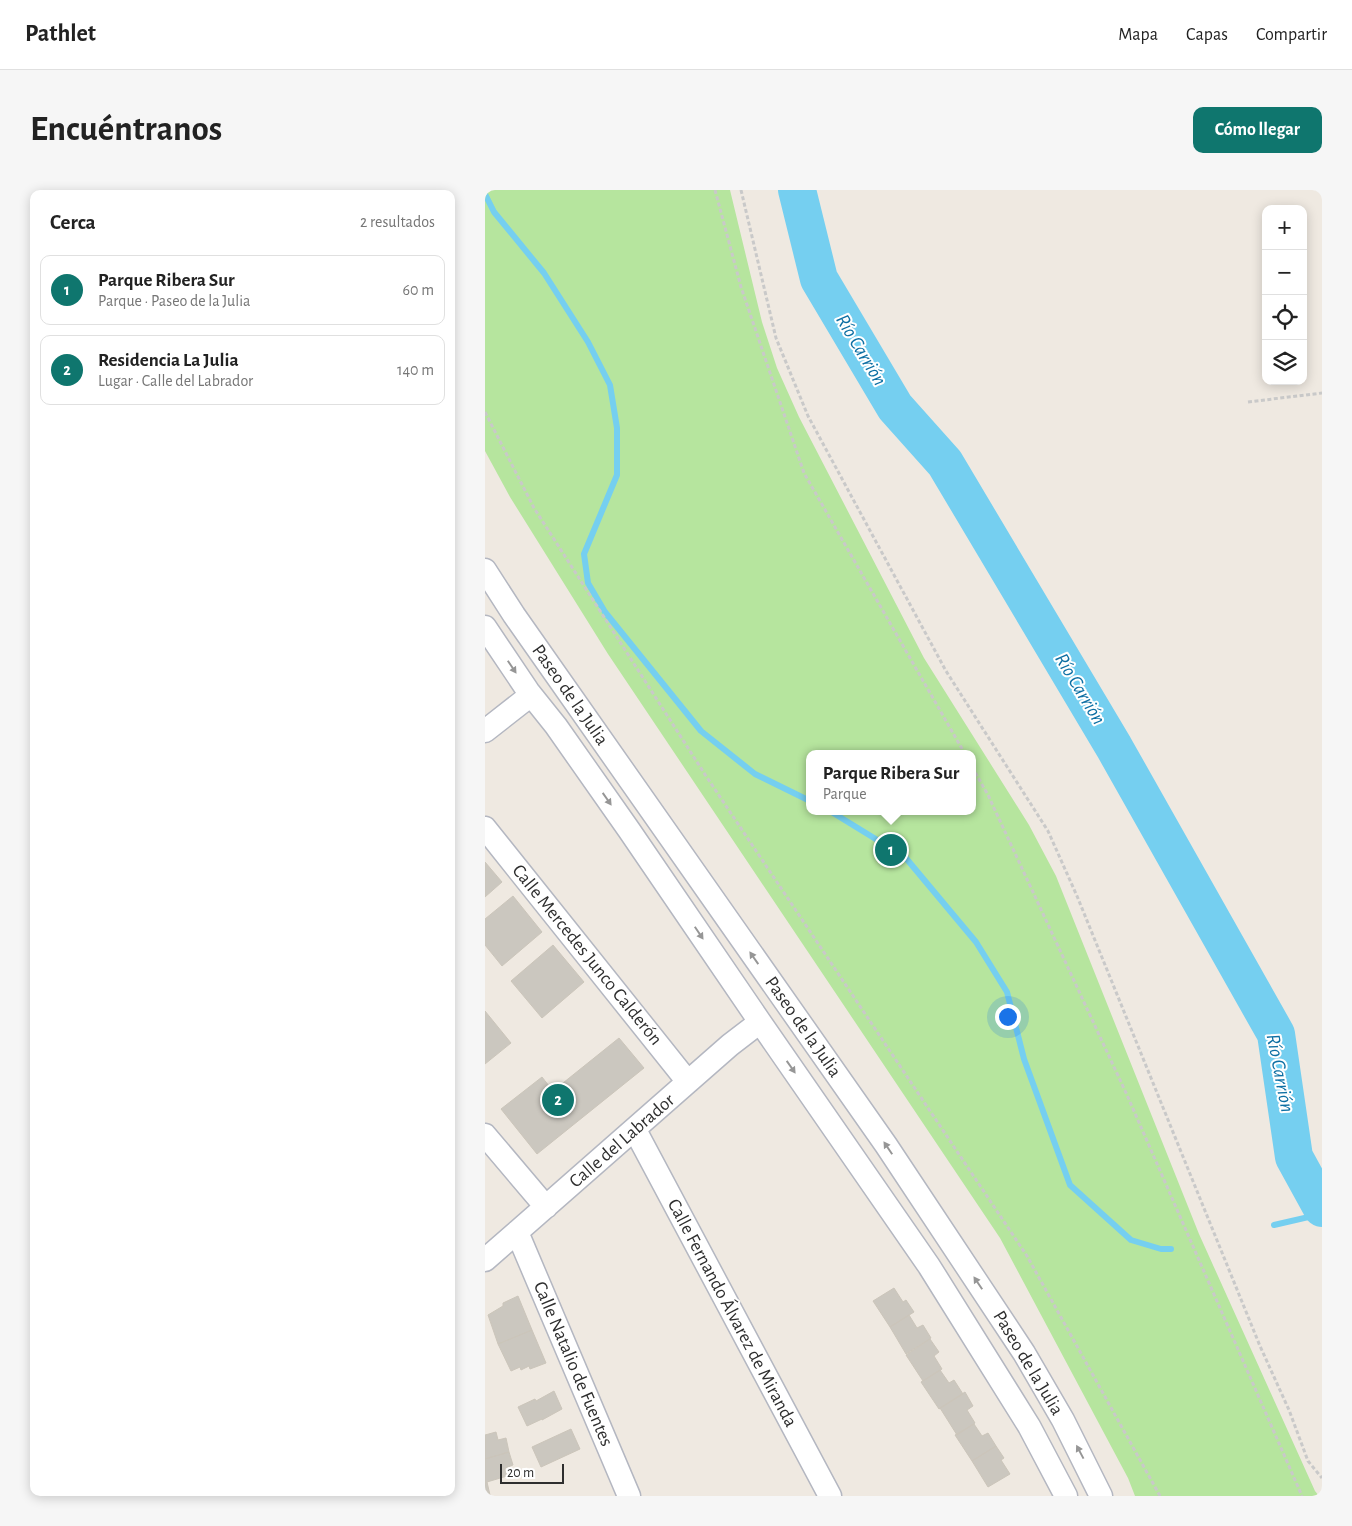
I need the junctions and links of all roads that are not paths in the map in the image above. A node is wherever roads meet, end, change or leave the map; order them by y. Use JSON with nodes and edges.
{"nodes":[{"id":1,"x":485,"y":570,"type":"edge"},
{"id":2,"x":485,"y":627,"type":"edge"},
{"id":3,"x":531,"y":695,"type":"junction"},
{"id":4,"x":485,"y":731,"type":"edge"},
{"id":5,"x":485,"y":828,"type":"edge"},
{"id":6,"x":759,"y":1022,"type":"junction"},
{"id":7,"x":689,"y":1082,"type":"junction"},
{"id":8,"x":635,"y":1130,"type":"junction"},
{"id":9,"x":485,"y":1135,"type":"edge"},
{"id":10,"x":546,"y":1208,"type":"junction"},
{"id":11,"x":517,"y":1232,"type":"junction"},
{"id":12,"x":485,"y":1260,"type":"edge"},
{"id":13,"x":629,"y":1496,"type":"edge"},
{"id":14,"x":830,"y":1496,"type":"edge"},
{"id":15,"x":1067,"y":1496,"type":"edge"},
{"id":16,"x":1101,"y":1496,"type":"edge"}],
"edges":[{"from":16,"to":1,"type":"street","name":"Paseo de la Julia","one_way":true},
{"from":2,"to":3,"type":"street","name":"Paseo de la Julia","one_way":true},
{"from":3,"to":4,"type":"street"},
{"from":3,"to":6,"type":"street","name":"Paseo de la Julia","one_way":true},
{"from":5,"to":7,"type":"street","name":"Calle Mercedes Junco Calderón"},
{"from":6,"to":7,"type":"street","name":"Calle del Labrador"},
{"from":6,"to":15,"type":"street","name":"Paseo de la Julia","one_way":true},
{"from":7,"to":8,"type":"street","name":"Calle del Labrador"},
{"from":8,"to":10,"type":"street","name":"Calle del Labrador"},
{"from":8,"to":14,"type":"street","name":"Calle Fernando Álvarez de Miranda"},
{"from":9,"to":10,"type":"street"},
{"from":10,"to":11,"type":"street","name":"Calle del Labrador"},
{"from":11,"to":12,"type":"street","name":"Calle del Labrador"},
{"from":11,"to":13,"type":"street","name":"Calle Natalio de Fuentes"}]}
